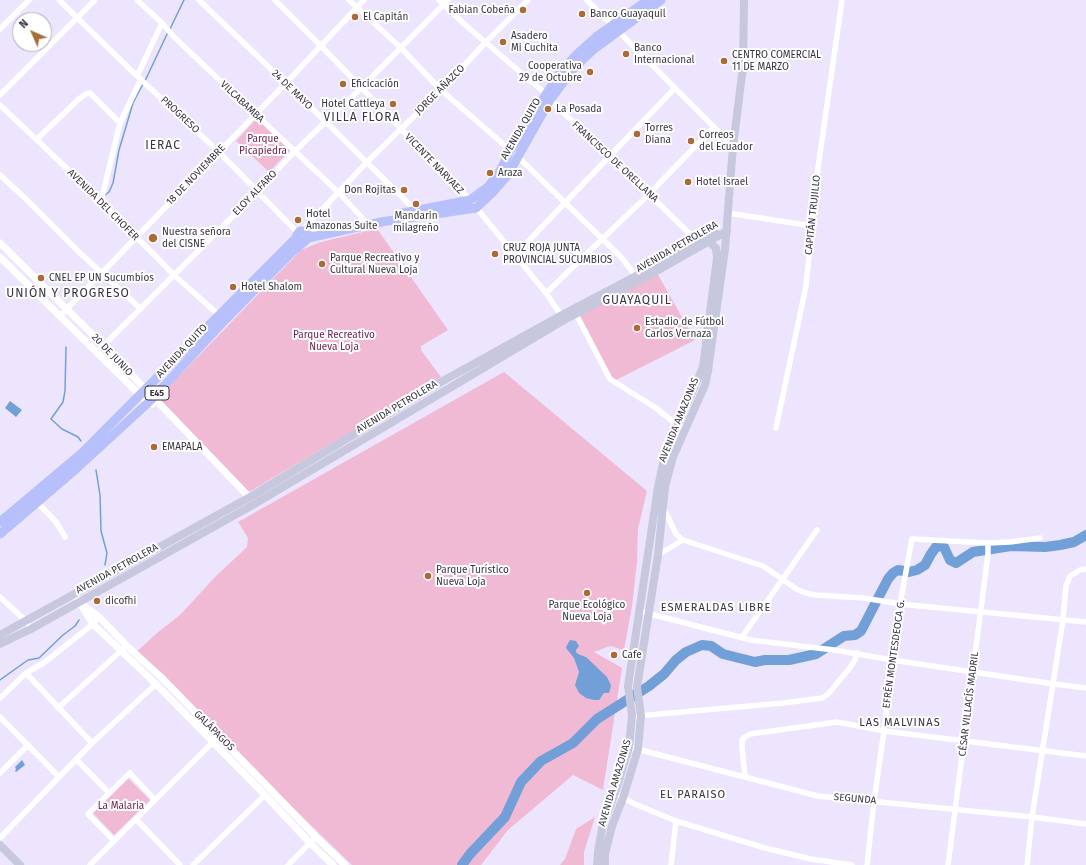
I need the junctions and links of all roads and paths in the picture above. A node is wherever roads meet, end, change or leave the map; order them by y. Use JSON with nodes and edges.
{"nodes":[{"id":1,"x":29,"y":0,"type":"edge"},
{"id":2,"x":59,"y":0,"type":"edge"},
{"id":3,"x":95,"y":0,"type":"edge"},
{"id":4,"x":137,"y":0,"type":"edge"},
{"id":5,"x":199,"y":0,"type":"edge"},
{"id":6,"x":275,"y":0,"type":"edge"},
{"id":7,"x":349,"y":0,"type":"edge"},
{"id":8,"x":364,"y":0,"type":"edge"},
{"id":9,"x":439,"y":0,"type":"edge"},
{"id":10,"x":448,"y":0,"type":"edge"},
{"id":11,"x":528,"y":0,"type":"edge"},
{"id":12,"x":587,"y":0,"type":"edge"},
{"id":13,"x":648,"y":0,"type":"edge"},
{"id":14,"x":661,"y":0,"type":"edge"},
{"id":15,"x":744,"y":0,"type":"edge"},
{"id":16,"x":842,"y":0,"type":"edge"},
{"id":17,"x":444,"y":5,"type":"junction"},
{"id":18,"x":357,"y":8,"type":"junction"},
{"id":19,"x":76,"y":18,"type":"junction"},
{"id":20,"x":162,"y":23,"type":"junction"},
{"id":21,"x":616,"y":28,"type":"junction"},
{"id":22,"x":0,"y":29,"type":"edge"},
{"id":23,"x":486,"y":42,"type":"junction"},
{"id":24,"x":321,"y":46,"type":"junction"},
{"id":25,"x":401,"y":48,"type":"junction"},
{"id":26,"x":139,"y":78,"type":"junction"},
{"id":27,"x":285,"y":84,"type":"junction"},
{"id":28,"x":361,"y":88,"type":"junction"},
{"id":29,"x":675,"y":88,"type":"junction"},
{"id":30,"x":441,"y":90,"type":"junction"},
{"id":31,"x":0,"y":95,"type":"edge"},
{"id":32,"x":548,"y":98,"type":"junction"},
{"id":33,"x":0,"y":105,"type":"edge"},
{"id":34,"x":255,"y":114,"type":"junction"},
{"id":35,"x":326,"y":122,"type":"junction"},
{"id":36,"x":120,"y":123,"type":"junction"},
{"id":37,"x":714,"y":127,"type":"junction"},
{"id":38,"x":400,"y":129,"type":"junction"},
{"id":39,"x":37,"y":139,"type":"junction"},
{"id":40,"x":733,"y":146,"type":"junction"},
{"id":41,"x":295,"y":151,"type":"junction"},
{"id":42,"x":219,"y":152,"type":"junction"},
{"id":43,"x":514,"y":154,"type":"junction"},
{"id":44,"x":609,"y":157,"type":"junction"},
{"id":45,"x":366,"y":162,"type":"junction"},
{"id":46,"x":0,"y":175,"type":"edge"},
{"id":47,"x":258,"y":191,"type":"junction"},
{"id":48,"x":338,"y":192,"type":"junction"},
{"id":49,"x":649,"y":194,"type":"junction"},
{"id":50,"x":101,"y":201,"type":"junction"},
{"id":51,"x":564,"y":203,"type":"junction"},
{"id":52,"x":473,"y":204,"type":"junction"},
{"id":53,"x":415,"y":213,"type":"junction"},
{"id":54,"x":728,"y":213,"type":"junction"},
{"id":55,"x":364,"y":220,"type":"junction"},
{"id":56,"x":812,"y":226,"type":"junction"},
{"id":57,"x":727,"y":231,"type":"junction"},
{"id":58,"x":303,"y":236,"type":"junction"},
{"id":59,"x":136,"y":237,"type":"junction"},
{"id":60,"x":602,"y":240,"type":"junction"},
{"id":61,"x":695,"y":240,"type":"junction"},
{"id":62,"x":0,"y":243,"type":"edge"},
{"id":63,"x":705,"y":244,"type":"junction"},
{"id":64,"x":514,"y":256,"type":"junction"},
{"id":65,"x":0,"y":257,"type":"edge"},
{"id":66,"x":102,"y":273,"type":"junction"},
{"id":67,"x":174,"y":275,"type":"junction"},
{"id":68,"x":638,"y":278,"type":"junction"},
{"id":69,"x":546,"y":293,"type":"junction"},
{"id":70,"x":141,"y":308,"type":"junction"},
{"id":71,"x":67,"y":309,"type":"junction"},
{"id":72,"x":576,"y":314,"type":"junction"},
{"id":73,"x":60,"y":316,"type":"junction"},
{"id":74,"x":563,"y":317,"type":"junction"},
{"id":75,"x":222,"y":318,"type":"junction"},
{"id":76,"x":104,"y":346,"type":"junction"},
{"id":77,"x":97,"y":352,"type":"junction"},
{"id":78,"x":143,"y":393,"type":"junction"},
{"id":79,"x":151,"y":400,"type":"junction"},
{"id":80,"x":677,"y":425,"type":"junction"},
{"id":81,"x":776,"y":428,"type":"dead end"},
{"id":82,"x":686,"y":429,"type":"junction"},
{"id":83,"x":250,"y":501,"type":"junction"},
{"id":84,"x":37,"y":502,"type":"junction"},
{"id":85,"x":662,"y":506,"type":"junction"},
{"id":86,"x":0,"y":522,"type":"edge"},
{"id":87,"x":817,"y":530,"type":"dead end"},
{"id":88,"x":1,"y":533,"type":"edge"},
{"id":89,"x":65,"y":537,"type":"dead end"},
{"id":90,"x":1040,"y":538,"type":"dead end"},
{"id":91,"x":683,"y":540,"type":"junction"},
{"id":92,"x":988,"y":545,"type":"junction"},
{"id":93,"x":658,"y":555,"type":"junction"},
{"id":94,"x":1086,"y":569,"type":"edge"},
{"id":95,"x":783,"y":580,"type":"junction"},
{"id":96,"x":74,"y":594,"type":"junction"},
{"id":97,"x":0,"y":597,"type":"edge"},
{"id":98,"x":79,"y":602,"type":"junction"},
{"id":99,"x":900,"y":604,"type":"junction"},
{"id":100,"x":639,"y":611,"type":"junction"},
{"id":101,"x":981,"y":611,"type":"junction"},
{"id":102,"x":649,"y":613,"type":"junction"},
{"id":103,"x":100,"y":617,"type":"junction"},
{"id":104,"x":1063,"y":620,"type":"junction"},
{"id":105,"x":26,"y":621,"type":"junction"},
{"id":106,"x":1086,"y":622,"type":"edge"},
{"id":107,"x":93,"y":624,"type":"junction"},
{"id":108,"x":31,"y":629,"type":"junction"},
{"id":109,"x":0,"y":635,"type":"edge"},
{"id":110,"x":742,"y":638,"type":"junction"},
{"id":111,"x":0,"y":644,"type":"edge"},
{"id":112,"x":127,"y":646,"type":"junction"},
{"id":113,"x":121,"y":651,"type":"junction"},
{"id":114,"x":857,"y":653,"type":"junction"},
{"id":115,"x":892,"y":660,"type":"junction"},
{"id":116,"x":973,"y":671,"type":"junction"},
{"id":117,"x":26,"y":673,"type":"junction"},
{"id":118,"x":156,"y":684,"type":"junction"},
{"id":119,"x":1054,"y":684,"type":"junction"},
{"id":120,"x":1086,"y":688,"type":"edge"},
{"id":121,"x":0,"y":698,"type":"edge"},
{"id":122,"x":58,"y":708,"type":"junction"},
{"id":123,"x":631,"y":712,"type":"junction"},
{"id":124,"x":641,"y":713,"type":"junction"},
{"id":125,"x":0,"y":717,"type":"edge"},
{"id":126,"x":884,"y":731,"type":"junction"},
{"id":127,"x":219,"y":736,"type":"junction"},
{"id":128,"x":213,"y":742,"type":"junction"},
{"id":129,"x":965,"y":742,"type":"junction"},
{"id":130,"x":92,"y":743,"type":"junction"},
{"id":131,"x":28,"y":745,"type":"junction"},
{"id":132,"x":629,"y":747,"type":"junction"},
{"id":133,"x":638,"y":749,"type":"junction"},
{"id":134,"x":1043,"y":751,"type":"junction"},
{"id":135,"x":1086,"y":756,"type":"edge"},
{"id":136,"x":76,"y":759,"type":"junction"},
{"id":137,"x":0,"y":773,"type":"edge"},
{"id":138,"x":745,"y":777,"type":"junction"},
{"id":139,"x":59,"y":778,"type":"junction"},
{"id":140,"x":109,"y":793,"type":"junction"},
{"id":141,"x":615,"y":793,"type":"junction"},
{"id":142,"x":266,"y":796,"type":"junction"},
{"id":143,"x":623,"y":798,"type":"junction"},
{"id":144,"x":155,"y":800,"type":"junction"},
{"id":145,"x":874,"y":801,"type":"junction"},
{"id":146,"x":955,"y":809,"type":"junction"},
{"id":147,"x":1032,"y":817,"type":"junction"},
{"id":148,"x":136,"y":819,"type":"junction"},
{"id":149,"x":676,"y":821,"type":"junction"},
{"id":150,"x":1086,"y":824,"type":"edge"},
{"id":151,"x":316,"y":837,"type":"junction"},
{"id":152,"x":0,"y":838,"type":"edge"},
{"id":153,"x":114,"y":841,"type":"junction"},
{"id":154,"x":310,"y":843,"type":"junction"},
{"id":155,"x":0,"y":845,"type":"edge"},
{"id":156,"x":20,"y":865,"type":"edge"},
{"id":157,"x":90,"y":865,"type":"edge"},
{"id":158,"x":180,"y":865,"type":"edge"},
{"id":159,"x":193,"y":865,"type":"edge"},
{"id":160,"x":288,"y":865,"type":"edge"},
{"id":161,"x":333,"y":865,"type":"edge"},
{"id":162,"x":345,"y":865,"type":"edge"},
{"id":163,"x":597,"y":865,"type":"edge"},
{"id":164,"x":605,"y":865,"type":"edge"},
{"id":165,"x":671,"y":865,"type":"edge"},
{"id":166,"x":852,"y":865,"type":"edge"},
{"id":167,"x":867,"y":865,"type":"edge"},
{"id":168,"x":948,"y":865,"type":"edge"},
{"id":169,"x":1027,"y":865,"type":"edge"}],
"edges":[{"from":1,"to":22,"type":"street"},
{"from":2,"to":19,"type":"street","name":"PROGRESO"},
{"from":3,"to":19,"type":"street"},
{"from":4,"to":20,"type":"street","name":"VILCABAMBA"},
{"from":5,"to":27,"type":"street","name":"24 DE MAYO"},
{"from":6,"to":24,"type":"street","name":"VICENTE NARVAEZ"},
{"from":7,"to":18,"type":"street"},
{"from":8,"to":18,"type":"street","name":"18 DE NOVIEMBRE"},
{"from":9,"to":17,"type":"street","name":"FRANCISCO DE ORELLANA"},
{"from":10,"to":17,"type":"street","name":"ELOY ALFARO"},
{"from":11,"to":23,"type":"street","name":"JORGE AÑAZCO"},
{"from":12,"to":21,"type":"street"},
{"from":13,"to":21,"type":"highway","name":"AVENIDA QUITO"},
{"from":14,"to":21,"type":"highway","name":"AVENIDA QUITO"},
{"from":15,"to":40,"type":"main road","name":"AVENIDA AMAZONAS"},
{"from":16,"to":56,"type":"street","name":"CAPITÁN TRUJILLO"},
{"from":17,"to":23,"type":"street","name":"FRANCISCO DE ORELLANA"},
{"from":17,"to":25,"type":"street","name":"ELOY ALFARO"},
{"from":18,"to":24,"type":"street","name":"18 DE NOVIEMBRE"},
{"from":18,"to":25,"type":"street"},
{"from":19,"to":26,"type":"street","name":"PROGRESO"},
{"from":19,"to":31,"type":"street"},
{"from":20,"to":26,"type":"street"},
{"from":20,"to":34,"type":"street","name":"VILCABAMBA"},
{"from":21,"to":29,"type":"street"},
{"from":21,"to":32,"type":"highway","name":"AVENIDA QUITO"},
{"from":23,"to":30,"type":"street","name":"JORGE AÑAZCO"},
{"from":23,"to":32,"type":"street","name":"FRANCISCO DE ORELLANA"},
{"from":24,"to":27,"type":"street","name":"18 DE NOVIEMBRE"},
{"from":24,"to":28,"type":"street","name":"VICENTE NARVAEZ"},
{"from":25,"to":28,"type":"street","name":"ELOY ALFARO"},
{"from":25,"to":30,"type":"street"},
{"from":26,"to":36,"type":"street"},
{"from":26,"to":42,"type":"street","name":"PROGRESO"},
{"from":27,"to":34,"type":"street","name":"18 DE NOVIEMBRE"},
{"from":27,"to":35,"type":"street","name":"24 DE MAYO"},
{"from":28,"to":35,"type":"street","name":"ELOY ALFARO"},
{"from":28,"to":38,"type":"street","name":"VICENTE NARVAEZ"},
{"from":29,"to":37,"type":"street"},
{"from":29,"to":44,"type":"street"},
{"from":30,"to":38,"type":"street","name":"JORGE AÑAZCO"},
{"from":30,"to":43,"type":"street"},
{"from":32,"to":43,"type":"highway","name":"AVENIDA QUITO"},
{"from":32,"to":44,"type":"street","name":"FRANCISCO DE ORELLANA"},
{"from":33,"to":39,"type":"street","name":"AVENIDA DEL CHOFER"},
{"from":34,"to":41,"type":"street","name":"VILCABAMBA"},
{"from":34,"to":42,"type":"street","name":"18 DE NOVIEMBRE"},
{"from":35,"to":41,"type":"street","name":"ELOY ALFARO"},
{"from":35,"to":45,"type":"street","name":"24 DE MAYO"},
{"from":36,"to":39,"type":"street"},
{"from":36,"to":50,"type":"street"},
{"from":37,"to":40,"type":"street"},
{"from":37,"to":49,"type":"street"},
{"from":38,"to":45,"type":"street","name":"JORGE AÑAZCO"},
{"from":38,"to":52,"type":"street","name":"VICENTE NARVAEZ"},
{"from":39,"to":50,"type":"street","name":"AVENIDA DEL CHOFER"},
{"from":40,"to":54,"type":"main road","name":"AVENIDA AMAZONAS"},
{"from":41,"to":47,"type":"street","name":"ELOY ALFARO"},
{"from":41,"to":48,"type":"street","name":"VILCABAMBA"},
{"from":42,"to":47,"type":"street","name":"PROGRESO"},
{"from":42,"to":59,"type":"street","name":"18 DE NOVIEMBRE"},
{"from":43,"to":51,"type":"street"},
{"from":43,"to":52,"type":"highway","name":"AVENIDA QUITO"},
{"from":44,"to":49,"type":"street","name":"FRANCISCO DE ORELLANA"},
{"from":44,"to":51,"type":"street"},
{"from":45,"to":48,"type":"street","name":"JORGE AÑAZCO"},
{"from":45,"to":53,"type":"street","name":"24 DE MAYO"},
{"from":46,"to":66,"type":"street"},
{"from":47,"to":58,"type":"street","name":"PROGRESO"},
{"from":47,"to":67,"type":"street","name":"ELOY ALFARO"},
{"from":48,"to":55,"type":"street","name":"VILCABAMBA"},
{"from":48,"to":58,"type":"street","name":"JORGE AÑAZCO"},
{"from":49,"to":60,"type":"street"},
{"from":49,"to":61,"type":"street","name":"FRANCISCO DE ORELLANA"},
{"from":50,"to":59,"type":"street","name":"AVENIDA DEL CHOFER"},
{"from":51,"to":60,"type":"street"},
{"from":51,"to":64,"type":"street"},
{"from":52,"to":53,"type":"highway"},
{"from":52,"to":64,"type":"street","name":"VICENTE NARVAEZ"},
{"from":53,"to":55,"type":"highway"},
{"from":53,"to":58,"type":"highway"},
{"from":54,"to":56,"type":"street"},
{"from":54,"to":57,"type":"main road","name":"AVENIDA AMAZONAS"},
{"from":55,"to":58,"type":"highway"},
{"from":56,"to":81,"type":"street","name":"CAPITÁN TRUJILLO"},
{"from":57,"to":61,"type":"main road","name":"AVENIDA PETROLERA"},
{"from":57,"to":63,"type":"main road","name":"AVENIDA PETROLERA"},
{"from":57,"to":82,"type":"main road","name":"AVENIDA AMAZONAS"},
{"from":58,"to":75,"type":"highway","name":"AVENIDA QUITO","number":"E45"},
{"from":59,"to":66,"type":"street","name":"18 DE NOVIEMBRE"},
{"from":59,"to":67,"type":"street","name":"AVENIDA DEL CHOFER"},
{"from":60,"to":68,"type":"street"},
{"from":60,"to":69,"type":"street"},
{"from":61,"to":63,"type":"street","name":"FRANCISCO DE ORELLANA"},
{"from":61,"to":68,"type":"main road","name":"AVENIDA PETROLERA"},
{"from":62,"to":71,"type":"street","name":"20 DE JUNIO"},
{"from":63,"to":68,"type":"main road","name":"AVENIDA PETROLERA"},
{"from":63,"to":80,"type":"main road","name":"AVENIDA AMAZONAS"},
{"from":64,"to":69,"type":"street","name":"VICENTE NARVAEZ"},
{"from":65,"to":73,"type":"street","name":"20 DE JUNIO"},
{"from":66,"to":70,"type":"street"},
{"from":66,"to":71,"type":"street","name":"18 DE NOVIEMBRE"},
{"from":67,"to":70,"type":"street","name":"ELOY ALFARO"},
{"from":67,"to":75,"type":"street","name":"AVENIDA DEL CHOFER"},
{"from":68,"to":72,"type":"main road","name":"AVENIDA PETROLERA"},
{"from":68,"to":74,"type":"main road","name":"AVENIDA PETROLERA"},
{"from":69,"to":74,"type":"street","name":"VICENTE NARVAEZ"},
{"from":70,"to":76,"type":"street","name":"ELOY ALFARO"},
{"from":71,"to":73,"type":"street","name":"18 DE NOVIEMBRE"},
{"from":71,"to":76,"type":"street","name":"20 DE JUNIO"},
{"from":72,"to":74,"type":"main road","name":"AVENIDA PETROLERA"},
{"from":72,"to":80,"type":"street"},
{"from":73,"to":77,"type":"street","name":"20 DE JUNIO"},
{"from":74,"to":83,"type":"main road","name":"AVENIDA PETROLERA"},
{"from":75,"to":78,"type":"highway","name":"AVENIDA QUITO","number":"E45"},
{"from":75,"to":79,"type":"highway","name":"AVENIDA QUITO","number":"E45"},
{"from":76,"to":77,"type":"street","name":"ELOY ALFARO"},
{"from":76,"to":78,"type":"street","name":"20 DE JUNIO"},
{"from":77,"to":78,"type":"street","name":"20 DE JUNIO"},
{"from":78,"to":79,"type":"street","name":"20 DE JUNIO"},
{"from":78,"to":86,"type":"highway","name":"AVENIDA QUITO","number":"E45"},
{"from":79,"to":83,"type":"street","name":"20 DE JUNIO"},
{"from":79,"to":84,"type":"highway","name":"AVENIDA QUITO","number":"E45"},
{"from":80,"to":82,"type":"street"},
{"from":80,"to":100,"type":"main road","name":"AVENIDA AMAZONAS"},
{"from":82,"to":85,"type":"main road","name":"AVENIDA AMAZONAS"},
{"from":83,"to":96,"type":"main road","name":"AVENIDA PETROLERA"},
{"from":83,"to":98,"type":"main road","name":"AVENIDA PETROLERA"},
{"from":84,"to":88,"type":"highway","name":"AVENIDA QUITO","number":"E45"},
{"from":84,"to":89,"type":"street"},
{"from":85,"to":91,"type":"street"},
{"from":85,"to":93,"type":"main road","name":"AVENIDA AMAZONAS"},
{"from":87,"to":95,"type":"street"},
{"from":90,"to":92,"type":"street"},
{"from":91,"to":93,"type":"street"},
{"from":91,"to":95,"type":"street"},
{"from":92,"to":99,"type":"street","name":"EFRÉN MONTESDEOCA G."},
{"from":92,"to":101,"type":"street","name":"CÉSAR VILLACÍS MADRIL"},
{"from":93,"to":102,"type":"main road","name":"AVENIDA AMAZONAS"},
{"from":94,"to":104,"type":"street"},
{"from":95,"to":99,"type":"street"},
{"from":95,"to":110,"type":"street"},
{"from":96,"to":98,"type":"street","name":"GALÁPAGOS"},
{"from":96,"to":105,"type":"main road","name":"AVENIDA PETROLERA"},
{"from":97,"to":105,"type":"street"},
{"from":98,"to":103,"type":"street","name":"GALÁPAGOS"},
{"from":98,"to":107,"type":"street","name":"GALÁPAGOS"},
{"from":98,"to":108,"type":"main road","name":"AVENIDA PETROLERA"},
{"from":99,"to":101,"type":"street"},
{"from":99,"to":115,"type":"street","name":"EFRÉN MONTESDEOCA G."},
{"from":100,"to":102,"type":"street"},
{"from":100,"to":123,"type":"main road","name":"AVENIDA AMAZONAS"},
{"from":101,"to":104,"type":"street"},
{"from":101,"to":116,"type":"street","name":"CÉSAR VILLACÍS MADRIL"},
{"from":102,"to":110,"type":"street"},
{"from":102,"to":124,"type":"main road","name":"AVENIDA AMAZONAS"},
{"from":103,"to":107,"type":"street"},
{"from":103,"to":112,"type":"street","name":"GALÁPAGOS"},
{"from":104,"to":106,"type":"street"},
{"from":104,"to":119,"type":"street"},
{"from":105,"to":108,"type":"street"},
{"from":105,"to":109,"type":"main road","name":"AVENIDA PETROLERA"},
{"from":107,"to":113,"type":"street","name":"GALÁPAGOS"},
{"from":107,"to":117,"type":"street"},
{"from":108,"to":111,"type":"main road","name":"AVENIDA PETROLERA"},
{"from":110,"to":114,"type":"street"},
{"from":112,"to":113,"type":"street"},
{"from":112,"to":127,"type":"street","name":"GALÁPAGOS"},
{"from":113,"to":118,"type":"street","name":"GALÁPAGOS"},
{"from":113,"to":122,"type":"street"},
{"from":114,"to":115,"type":"street"},
{"from":114,"to":124,"type":"street"},
{"from":115,"to":116,"type":"street"},
{"from":115,"to":126,"type":"street","name":"EFRÉN MONTESDEOCA G."},
{"from":116,"to":119,"type":"street"},
{"from":116,"to":129,"type":"street","name":"CÉSAR VILLACÍS MADRIL"},
{"from":117,"to":121,"type":"street"},
{"from":117,"to":122,"type":"street"},
{"from":118,"to":128,"type":"street","name":"GALÁPAGOS"},
{"from":118,"to":130,"type":"street"},
{"from":119,"to":120,"type":"street"},
{"from":119,"to":134,"type":"street"},
{"from":122,"to":130,"type":"street"},
{"from":123,"to":124,"type":"street"},
{"from":123,"to":132,"type":"main road","name":"AVENIDA AMAZONAS"},
{"from":124,"to":133,"type":"main road","name":"AVENIDA AMAZONAS"},
{"from":125,"to":131,"type":"street"},
{"from":126,"to":129,"type":"street"},
{"from":126,"to":138,"type":"street"},
{"from":126,"to":145,"type":"street","name":"EFRÉN MONTESDEOCA G."},
{"from":127,"to":128,"type":"street"},
{"from":127,"to":151,"type":"street","name":"GALÁPAGOS"},
{"from":128,"to":142,"type":"street","name":"GALÁPAGOS"},
{"from":128,"to":144,"type":"street"},
{"from":129,"to":134,"type":"street"},
{"from":129,"to":146,"type":"street","name":"CÉSAR VILLACÍS MADRIL"},
{"from":130,"to":136,"type":"street"},
{"from":131,"to":137,"type":"street"},
{"from":131,"to":139,"type":"street"},
{"from":132,"to":133,"type":"street","name":"SEGUNDA"},
{"from":132,"to":141,"type":"main road","name":"AVENIDA AMAZONAS"},
{"from":133,"to":138,"type":"street","name":"SEGUNDA"},
{"from":133,"to":143,"type":"main road","name":"AVENIDA AMAZONAS"},
{"from":134,"to":135,"type":"street"},
{"from":134,"to":147,"type":"street"},
{"from":136,"to":139,"type":"street"},
{"from":136,"to":140,"type":"street"},
{"from":138,"to":145,"type":"street","name":"SEGUNDA"},
{"from":139,"to":152,"type":"street"},
{"from":140,"to":144,"type":"street"},
{"from":140,"to":153,"type":"street"},
{"from":141,"to":143,"type":"street"},
{"from":141,"to":163,"type":"main road","name":"AVENIDA AMAZONAS"},
{"from":142,"to":154,"type":"street","name":"GALÁPAGOS"},
{"from":142,"to":159,"type":"street"},
{"from":143,"to":149,"type":"street"},
{"from":143,"to":164,"type":"main road","name":"AVENIDA AMAZONAS"},
{"from":144,"to":148,"type":"street"},
{"from":145,"to":146,"type":"street","name":"SEGUNDA"},
{"from":145,"to":167,"type":"street","name":"EFRÉN MONTESDEOCA G."},
{"from":146,"to":147,"type":"street","name":"SEGUNDA"},
{"from":146,"to":168,"type":"street","name":"CÉSAR VILLACÍS MADRIL"},
{"from":147,"to":150,"type":"street","name":"SEGUNDA"},
{"from":147,"to":169,"type":"street"},
{"from":148,"to":153,"type":"street"},
{"from":148,"to":158,"type":"street"},
{"from":149,"to":165,"type":"street"},
{"from":149,"to":166,"type":"street"},
{"from":151,"to":154,"type":"street"},
{"from":151,"to":162,"type":"street","name":"GALÁPAGOS"},
{"from":153,"to":157,"type":"street"},
{"from":154,"to":160,"type":"street"},
{"from":154,"to":161,"type":"street","name":"GALÁPAGOS"},
{"from":155,"to":156,"type":"main road"}]}
